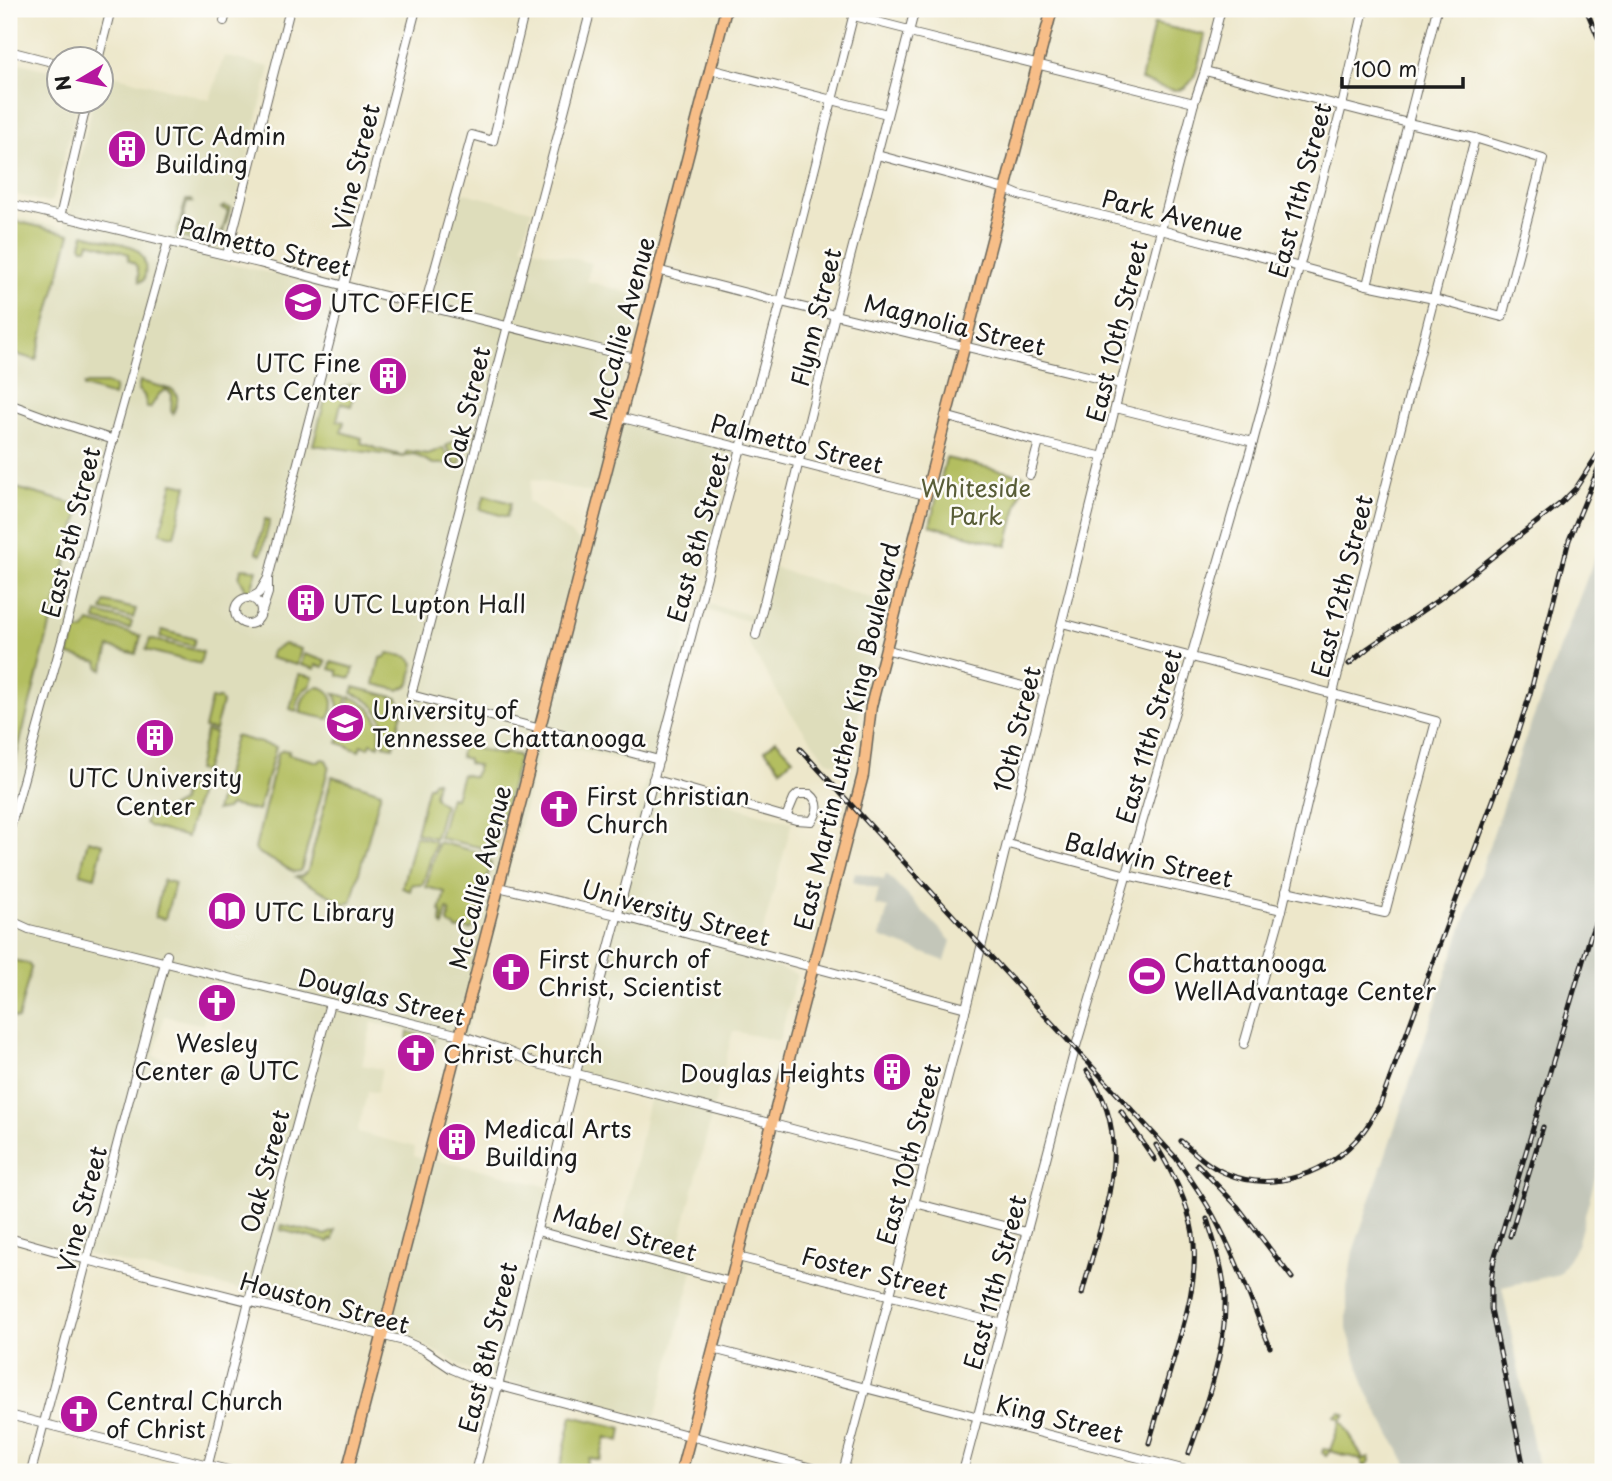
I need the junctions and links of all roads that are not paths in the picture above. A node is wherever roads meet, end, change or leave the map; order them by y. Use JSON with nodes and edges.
{"nodes":[{"id":1,"x":111,"y":9,"type":"edge"},
{"id":2,"x":227,"y":9,"type":"edge"},
{"id":3,"x":290,"y":9,"type":"edge"},
{"id":4,"x":416,"y":9,"type":"edge"},
{"id":5,"x":525,"y":9,"type":"edge"},
{"id":6,"x":591,"y":9,"type":"edge"},
{"id":7,"x":726,"y":9,"type":"edge"},
{"id":8,"x":915,"y":9,"type":"edge"},
{"id":9,"x":1052,"y":9,"type":"edge"},
{"id":10,"x":1222,"y":9,"type":"edge"},
{"id":11,"x":1364,"y":9,"type":"edge"},
{"id":12,"x":1437,"y":9,"type":"edge"},
{"id":13,"x":855,"y":12,"type":"edge"},
{"id":14,"x":224,"y":21,"type":"dead end"},
{"id":15,"x":909,"y":31,"type":"junction"},
{"id":16,"x":101,"y":46,"type":"edge"},
{"id":17,"x":9,"y":51,"type":"edge"},
{"id":18,"x":46,"y":61,"type":"edge"},
{"id":19,"x":1038,"y":64,"type":"junction"},
{"id":20,"x":710,"y":69,"type":"junction"},
{"id":21,"x":1205,"y":71,"type":"junction"},
{"id":22,"x":831,"y":101,"type":"junction"},
{"id":23,"x":1194,"y":103,"type":"junction"},
{"id":24,"x":1342,"y":106,"type":"junction"},
{"id":25,"x":887,"y":114,"type":"junction"},
{"id":26,"x":84,"y":116,"type":"edge"},
{"id":27,"x":1408,"y":123,"type":"junction"},
{"id":28,"x":1475,"y":138,"type":"junction"},
{"id":29,"x":877,"y":155,"type":"junction"},
{"id":30,"x":1005,"y":189,"type":"junction"},
{"id":31,"x":9,"y":204,"type":"edge"},
{"id":32,"x":60,"y":217,"type":"junction"},
{"id":33,"x":1161,"y":230,"type":"junction"},
{"id":34,"x":168,"y":242,"type":"junction"},
{"id":35,"x":227,"y":255,"type":"junction"},
{"id":36,"x":1298,"y":266,"type":"junction"},
{"id":37,"x":657,"y":270,"type":"junction"},
{"id":38,"x":1367,"y":285,"type":"junction"},
{"id":39,"x":345,"y":286,"type":"junction"},
{"id":40,"x":1434,"y":299,"type":"junction"},
{"id":41,"x":781,"y":302,"type":"junction"},
{"id":42,"x":425,"y":305,"type":"junction"},
{"id":43,"x":835,"y":315,"type":"junction"},
{"id":44,"x":507,"y":326,"type":"junction"},
{"id":45,"x":963,"y":346,"type":"junction"},
{"id":46,"x":635,"y":358,"type":"junction"},
{"id":47,"x":1121,"y":384,"type":"junction"},
{"id":48,"x":9,"y":404,"type":"edge"},
{"id":49,"x":1116,"y":408,"type":"junction"},
{"id":50,"x":945,"y":416,"type":"junction"},
{"id":51,"x":619,"y":417,"type":"junction"},
{"id":52,"x":114,"y":440,"type":"junction"},
{"id":53,"x":1039,"y":442,"type":"junction"},
{"id":54,"x":1253,"y":442,"type":"junction"},
{"id":55,"x":741,"y":448,"type":"junction"},
{"id":56,"x":1104,"y":457,"type":"junction"},
{"id":57,"x":798,"y":463,"type":"junction"},
{"id":58,"x":1030,"y":475,"type":"dead end"},
{"id":59,"x":925,"y":495,"type":"junction"},
{"id":60,"x":268,"y":578,"type":"junction"},
{"id":61,"x":250,"y":598,"type":"junction"},
{"id":62,"x":261,"y":613,"type":"junction"},
{"id":63,"x":1062,"y":624,"type":"junction"},
{"id":64,"x":756,"y":635,"type":"dead end"},
{"id":65,"x":885,"y":649,"type":"junction"},
{"id":66,"x":1191,"y":657,"type":"junction"},
{"id":67,"x":1045,"y":692,"type":"junction"},
{"id":68,"x":1333,"y":693,"type":"junction"},
{"id":69,"x":539,"y":730,"type":"junction"},
{"id":70,"x":659,"y":760,"type":"junction"},
{"id":71,"x":653,"y":779,"type":"junction"},
{"id":72,"x":786,"y":817,"type":"dead end"},
{"id":73,"x":9,"y":832,"type":"edge"},
{"id":74,"x":1008,"y":844,"type":"junction"},
{"id":75,"x":1127,"y":875,"type":"junction"},
{"id":76,"x":498,"y":887,"type":"junction"},
{"id":77,"x":1286,"y":891,"type":"junction"},
{"id":78,"x":1282,"y":910,"type":"junction"},
{"id":79,"x":617,"y":915,"type":"junction"},
{"id":80,"x":9,"y":920,"type":"edge"},
{"id":81,"x":9,"y":929,"type":"edge"},
{"id":82,"x":29,"y":929,"type":"junction"},
{"id":83,"x":166,"y":958,"type":"junction"},
{"id":84,"x":814,"y":969,"type":"junction"},
{"id":85,"x":330,"y":1003,"type":"junction"},
{"id":86,"x":966,"y":1008,"type":"junction"},
{"id":87,"x":460,"y":1035,"type":"junction"},
{"id":88,"x":1244,"y":1044,"type":"dead end"},
{"id":89,"x":576,"y":1074,"type":"junction"},
{"id":90,"x":773,"y":1124,"type":"junction"},
{"id":91,"x":925,"y":1164,"type":"junction"},
{"id":92,"x":915,"y":1203,"type":"junction"},
{"id":93,"x":537,"y":1231,"type":"junction"},
{"id":94,"x":1027,"y":1232,"type":"junction"},
{"id":95,"x":9,"y":1238,"type":"edge"},
{"id":96,"x":738,"y":1257,"type":"junction"},
{"id":97,"x":87,"y":1260,"type":"junction"},
{"id":98,"x":731,"y":1282,"type":"junction"},
{"id":99,"x":890,"y":1296,"type":"junction"},
{"id":100,"x":249,"y":1301,"type":"junction"},
{"id":101,"x":1002,"y":1324,"type":"junction"},
{"id":102,"x":382,"y":1336,"type":"junction"},
{"id":103,"x":713,"y":1349,"type":"junction"},
{"id":104,"x":498,"y":1386,"type":"junction"},
{"id":105,"x":865,"y":1388,"type":"junction"},
{"id":106,"x":9,"y":1415,"type":"edge"},
{"id":107,"x":978,"y":1418,"type":"junction"},
{"id":108,"x":44,"y":1424,"type":"junction"},
{"id":109,"x":690,"y":1436,"type":"junction"},
{"id":110,"x":207,"y":1469,"type":"edge"},
{"id":111,"x":32,"y":1472,"type":"edge"},
{"id":112,"x":236,"y":1472,"type":"edge"},
{"id":113,"x":347,"y":1472,"type":"edge"},
{"id":114,"x":475,"y":1472,"type":"edge"},
{"id":115,"x":681,"y":1472,"type":"edge"},
{"id":116,"x":827,"y":1472,"type":"edge"},
{"id":117,"x":843,"y":1472,"type":"edge"},
{"id":118,"x":963,"y":1472,"type":"edge"},
{"id":119,"x":1194,"y":1472,"type":"edge"}],
"edges":[{"from":1,"to":16,"type":"street"},
{"from":2,"to":14,"type":"street"},
{"from":3,"to":35,"type":"street"},
{"from":4,"to":39,"type":"street","name":"Vine Street"},
{"from":5,"to":42,"type":"street"},
{"from":6,"to":44,"type":"street","name":"Oak Street"},
{"from":7,"to":20,"type":"main road","name":"McCallie Avenue"},
{"from":8,"to":15,"type":"street","name":"Flynn Street"},
{"from":9,"to":19,"type":"main road","name":"East Martin Luther King Boulevard"},
{"from":10,"to":21,"type":"street","name":"East 10th Street"},
{"from":11,"to":24,"type":"street","name":"East 11th Street"},
{"from":12,"to":27,"type":"street"},
{"from":13,"to":15,"type":"street"},
{"from":13,"to":22,"type":"street","name":"East 8th Street"},
{"from":15,"to":19,"type":"street"},
{"from":15,"to":25,"type":"street","name":"Flynn Street"},
{"from":17,"to":18,"type":"street"},
{"from":19,"to":23,"type":"street"},
{"from":19,"to":30,"type":"main road","name":"East Martin Luther King Boulevard"},
{"from":20,"to":22,"type":"street"},
{"from":20,"to":37,"type":"main road","name":"McCallie Avenue"},
{"from":21,"to":23,"type":"street","name":"East 10th Street"},
{"from":21,"to":24,"type":"street"},
{"from":22,"to":25,"type":"street"},
{"from":22,"to":41,"type":"street","name":"East 8th Street"},
{"from":23,"to":33,"type":"street","name":"East 10th Street"},
{"from":24,"to":27,"type":"street"},
{"from":24,"to":36,"type":"street","name":"East 11th Street"},
{"from":25,"to":29,"type":"street","name":"Flynn Street"},
{"from":26,"to":32,"type":"street"},
{"from":27,"to":28,"type":"street"},
{"from":27,"to":38,"type":"street"},
{"from":28,"to":40,"type":"street","name":"East 12th Street"},
{"from":28,"to":40,"type":"street","name":"Park Avenue"},
{"from":29,"to":30,"type":"street","name":"Park Avenue"},
{"from":29,"to":43,"type":"street","name":"Flynn Street"},
{"from":30,"to":33,"type":"street","name":"Park Avenue"},
{"from":30,"to":45,"type":"main road","name":"East Martin Luther King Boulevard"},
{"from":31,"to":32,"type":"street","name":"Palmetto Street"},
{"from":32,"to":34,"type":"street","name":"Palmetto Street"},
{"from":33,"to":36,"type":"street","name":"Park Avenue"},
{"from":33,"to":47,"type":"street","name":"East 10th Street"},
{"from":34,"to":35,"type":"street","name":"Palmetto Street"},
{"from":34,"to":52,"type":"street","name":"East 5th Street"},
{"from":35,"to":39,"type":"street","name":"Palmetto Street"},
{"from":36,"to":38,"type":"street","name":"Park Avenue"},
{"from":36,"to":54,"type":"street","name":"East 11th Street"},
{"from":37,"to":41,"type":"street","name":"Magnolia Street"},
{"from":37,"to":46,"type":"main road","name":"McCallie Avenue"},
{"from":38,"to":40,"type":"street","name":"Park Avenue"},
{"from":39,"to":42,"type":"street","name":"Palmetto Street"},
{"from":39,"to":60,"type":"street","name":"Vine Street"},
{"from":40,"to":68,"type":"street","name":"East 12th Street"},
{"from":41,"to":43,"type":"street","name":"Magnolia Street"},
{"from":41,"to":55,"type":"street","name":"East 8th Street"},
{"from":42,"to":44,"type":"street","name":"Palmetto Street"},
{"from":43,"to":45,"type":"street","name":"Magnolia Street"},
{"from":43,"to":57,"type":"street","name":"Flynn Street"},
{"from":44,"to":46,"type":"street","name":"Palmetto Street"},
{"from":44,"to":69,"type":"street","name":"Oak Street"},
{"from":45,"to":47,"type":"street","name":"Magnolia Street"},
{"from":45,"to":50,"type":"main road","name":"East Martin Luther King Boulevard"},
{"from":46,"to":51,"type":"main road","name":"McCallie Avenue"},
{"from":47,"to":49,"type":"street","name":"East 10th Street"},
{"from":48,"to":52,"type":"street"},
{"from":49,"to":54,"type":"street"},
{"from":49,"to":56,"type":"street","name":"East 10th Street"},
{"from":50,"to":53,"type":"street"},
{"from":50,"to":59,"type":"main road","name":"East Martin Luther King Boulevard"},
{"from":51,"to":55,"type":"street","name":"Palmetto Street"},
{"from":51,"to":69,"type":"main road","name":"McCallie Avenue"},
{"from":52,"to":73,"type":"street","name":"East 5th Street"},
{"from":53,"to":56,"type":"street"},
{"from":53,"to":58,"type":"street"},
{"from":54,"to":66,"type":"street","name":"East 11th Street"},
{"from":55,"to":57,"type":"street","name":"Palmetto Street"},
{"from":55,"to":70,"type":"street","name":"East 8th Street"},
{"from":56,"to":63,"type":"street","name":"East 10th Street"},
{"from":57,"to":59,"type":"street","name":"Palmetto Street"},
{"from":57,"to":64,"type":"street","name":"Flynn Street"},
{"from":59,"to":65,"type":"main road","name":"East Martin Luther King Boulevard"},
{"from":60,"to":61,"type":"street","name":"Vine Street"},
{"from":60,"to":62,"type":"street","name":"Vine Street"},
{"from":61,"to":62,"type":"street"},
{"from":61,"to":62,"type":"street","name":"Vine Street"},
{"from":63,"to":66,"type":"street"},
{"from":63,"to":67,"type":"street","name":"10th Street"},
{"from":65,"to":67,"type":"street"},
{"from":65,"to":84,"type":"main road","name":"East Martin Luther King Boulevard"},
{"from":66,"to":68,"type":"street"},
{"from":66,"to":75,"type":"street","name":"East 11th Street"},
{"from":67,"to":74,"type":"street","name":"10th Street"},
{"from":68,"to":77,"type":"street","name":"East 12th Street"},
{"from":68,"to":77,"type":"street"},
{"from":69,"to":70,"type":"street"},
{"from":69,"to":76,"type":"main road","name":"McCallie Avenue"},
{"from":70,"to":71,"type":"street","name":"East 8th Street"},
{"from":71,"to":72,"type":"street"},
{"from":71,"to":79,"type":"street","name":"East 8th Street"},
{"from":74,"to":75,"type":"street","name":"Baldwin Street"},
{"from":74,"to":86,"type":"street","name":"East 10th Street"},
{"from":75,"to":78,"type":"street","name":"Baldwin Street"},
{"from":75,"to":94,"type":"street","name":"East 11th Street"},
{"from":76,"to":79,"type":"street","name":"University Street"},
{"from":76,"to":87,"type":"main road","name":"McCallie Avenue"},
{"from":77,"to":78,"type":"street","name":"East 12th Street"},
{"from":78,"to":88,"type":"street","name":"East 12th Street"},
{"from":79,"to":84,"type":"street","name":"University Street"},
{"from":79,"to":89,"type":"street","name":"East 8th Street"},
{"from":80,"to":82,"type":"street","name":"Douglas Street"},
{"from":81,"to":82,"type":"street","name":"Douglas Street"},
{"from":82,"to":83,"type":"street","name":"Douglas Street"},
{"from":83,"to":85,"type":"street","name":"Douglas Street"},
{"from":83,"to":97,"type":"street","name":"Vine Street"},
{"from":84,"to":86,"type":"street","name":"University Street"},
{"from":84,"to":90,"type":"main road","name":"East Martin Luther King Boulevard"},
{"from":85,"to":87,"type":"street","name":"Douglas Street"},
{"from":85,"to":100,"type":"street","name":"Oak Street"},
{"from":86,"to":91,"type":"street","name":"East 10th Street"},
{"from":87,"to":89,"type":"street","name":"Douglas Street"},
{"from":87,"to":102,"type":"main road","name":"McCallie Avenue"},
{"from":89,"to":90,"type":"street","name":"Douglas Street"},
{"from":89,"to":93,"type":"street","name":"Mabel Street"},
{"from":90,"to":91,"type":"street","name":"Douglas Street"},
{"from":90,"to":96,"type":"main road","name":"East Martin Luther King Boulevard"},
{"from":91,"to":92,"type":"street","name":"East 10th Street"},
{"from":92,"to":94,"type":"street"},
{"from":92,"to":99,"type":"street","name":"East 10th Street"},
{"from":93,"to":98,"type":"street","name":"Mabel Street"},
{"from":93,"to":104,"type":"street","name":"East 8th Street"},
{"from":94,"to":101,"type":"street","name":"East 11th Street"},
{"from":95,"to":97,"type":"street","name":"Houston Street"},
{"from":96,"to":98,"type":"main road","name":"East Martin Luther King Boulevard"},
{"from":96,"to":99,"type":"street","name":"Foster Street"},
{"from":97,"to":100,"type":"street","name":"Houston Street"},
{"from":97,"to":108,"type":"street","name":"Vine Street"},
{"from":98,"to":103,"type":"main road","name":"East Martin Luther King Boulevard"},
{"from":99,"to":101,"type":"street","name":"Foster Street"},
{"from":99,"to":105,"type":"street","name":"East 10th Street"},
{"from":100,"to":102,"type":"street","name":"Houston Street"},
{"from":100,"to":110,"type":"street","name":"Oak Street"},
{"from":101,"to":107,"type":"street","name":"East 11th Street"},
{"from":102,"to":104,"type":"street","name":"Houston Street"},
{"from":102,"to":113,"type":"main road","name":"McCallie Avenue"},
{"from":103,"to":105,"type":"street","name":"King Street"},
{"from":103,"to":109,"type":"main road","name":"East Martin Luther King Boulevard"},
{"from":104,"to":109,"type":"street","name":"Houston Street"},
{"from":104,"to":114,"type":"street","name":"East 8th Street"},
{"from":105,"to":107,"type":"street","name":"King Street"},
{"from":105,"to":117,"type":"street","name":"East 10th Street"},
{"from":106,"to":108,"type":"street"},
{"from":107,"to":118,"type":"street","name":"East 11th Street"},
{"from":107,"to":119,"type":"street","name":"King Street"},
{"from":108,"to":110,"type":"street"},
{"from":108,"to":111,"type":"street","name":"Vine Street"},
{"from":109,"to":115,"type":"main road","name":"East Martin Luther King Boulevard"},
{"from":109,"to":116,"type":"street","name":"Houston Street"},
{"from":110,"to":112,"type":"street"}]}
